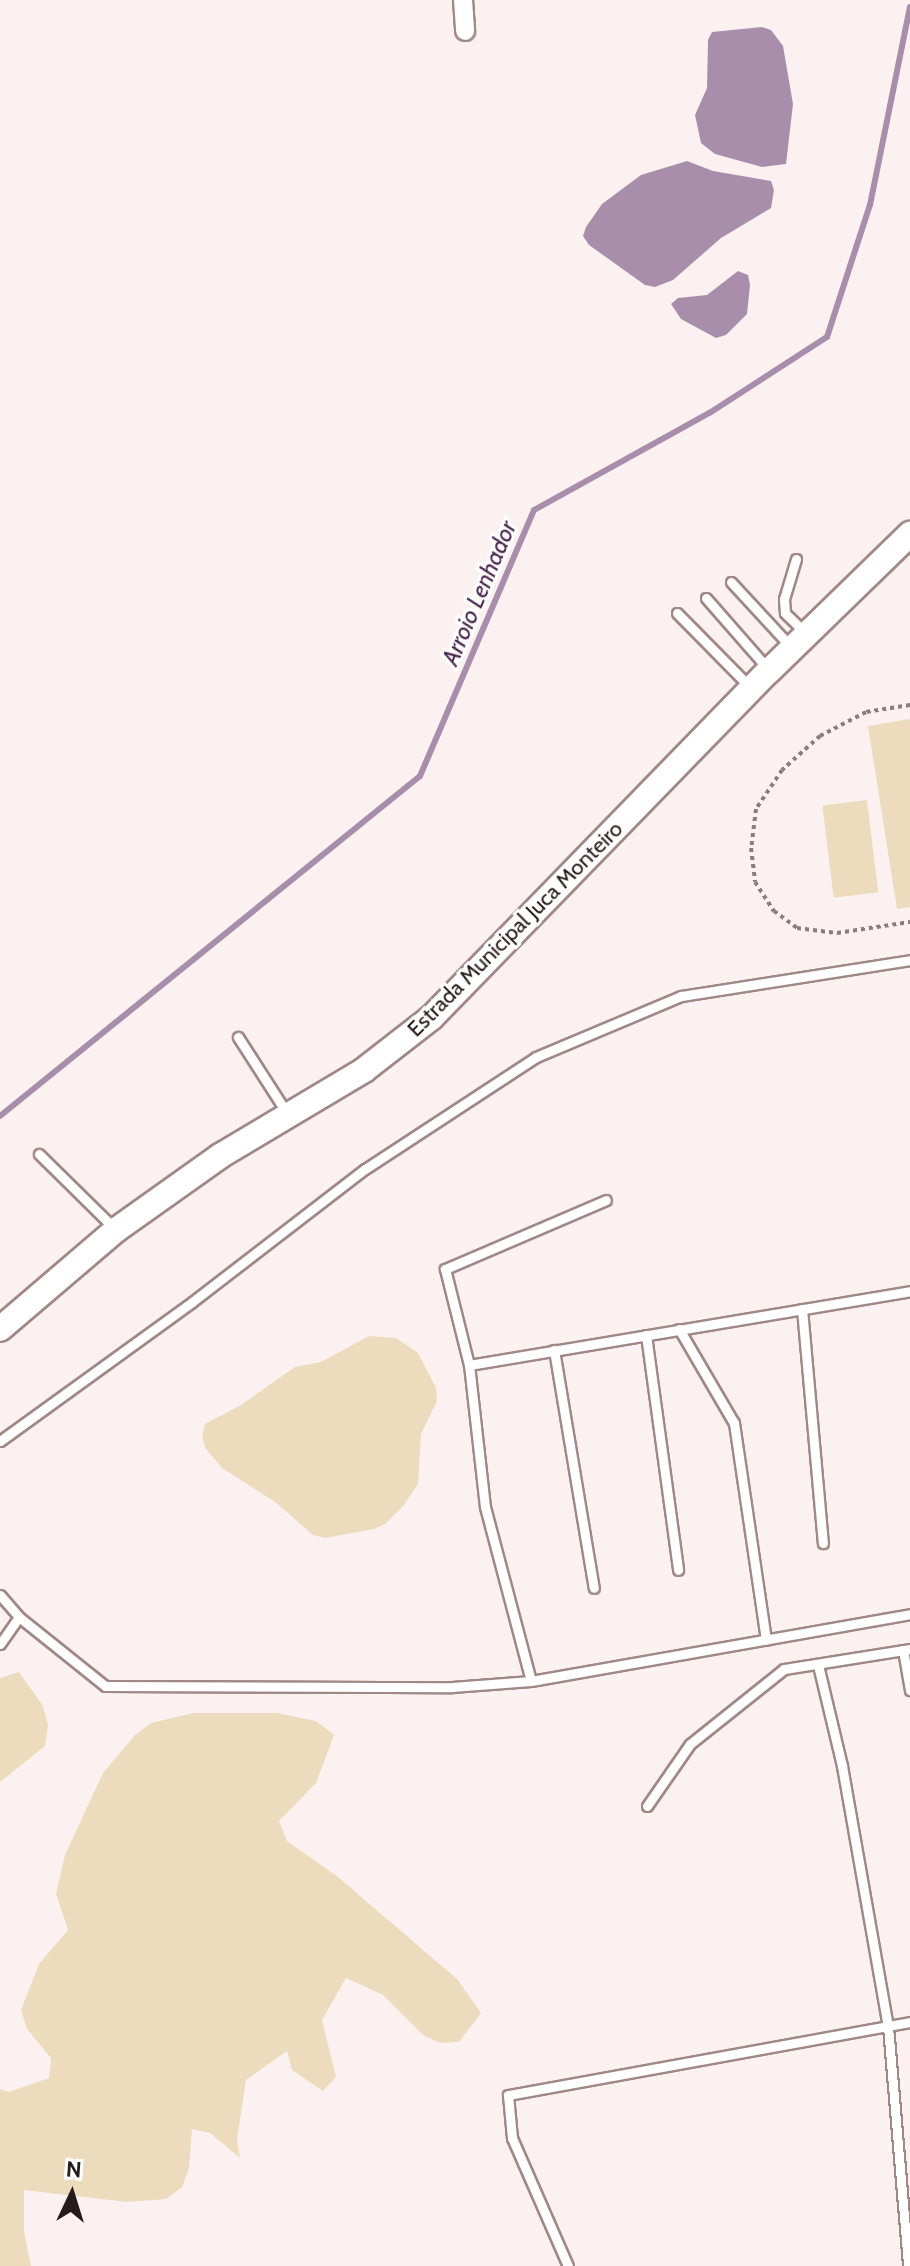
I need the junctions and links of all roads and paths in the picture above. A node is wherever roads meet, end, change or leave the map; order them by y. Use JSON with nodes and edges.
{"nodes":[{"id":1,"x":463,"y":0,"type":"edge"},
{"id":2,"x":465,"y":31,"type":"dead end"},
{"id":3,"x":910,"y":534,"type":"edge"},
{"id":4,"x":796,"y":559,"type":"dead end"},
{"id":5,"x":731,"y":582,"type":"dead end"},
{"id":6,"x":706,"y":598,"type":"dead end"},
{"id":7,"x":677,"y":613,"type":"dead end"},
{"id":8,"x":800,"y":641,"type":"junction"},
{"id":9,"x":769,"y":671,"type":"junction"},
{"id":10,"x":753,"y":690,"type":"junction"},
{"id":11,"x":910,"y":705,"type":"edge"},
{"id":12,"x":910,"y":922,"type":"edge"},
{"id":13,"x":910,"y":960,"type":"edge"},
{"id":14,"x":238,"y":1037,"type":"dead end"},
{"id":15,"x":288,"y":1115,"type":"junction"},
{"id":16,"x":39,"y":1154,"type":"dead end"},
{"id":17,"x":606,"y":1200,"type":"dead end"},
{"id":18,"x":116,"y":1230,"type":"junction"},
{"id":19,"x":910,"y":1291,"type":"edge"},
{"id":20,"x":802,"y":1309,"type":"junction"},
{"id":21,"x":0,"y":1329,"type":"edge"},
{"id":22,"x":679,"y":1329,"type":"junction"},
{"id":23,"x":646,"y":1335,"type":"junction"},
{"id":24,"x":554,"y":1350,"type":"junction"},
{"id":25,"x":469,"y":1365,"type":"junction"},
{"id":26,"x":0,"y":1441,"type":"edge"},
{"id":27,"x":823,"y":1543,"type":"dead end"},
{"id":28,"x":678,"y":1570,"type":"dead end"},
{"id":29,"x":594,"y":1588,"type":"dead end"},
{"id":30,"x":0,"y":1595,"type":"edge"},
{"id":31,"x":910,"y":1614,"type":"edge"},
{"id":32,"x":19,"y":1617,"type":"junction"},
{"id":33,"x":766,"y":1640,"type":"junction"},
{"id":34,"x":0,"y":1644,"type":"edge"},
{"id":35,"x":906,"y":1649,"type":"edge"},
{"id":36,"x":818,"y":1665,"type":"junction"},
{"id":37,"x":531,"y":1681,"type":"junction"},
{"id":38,"x":910,"y":1690,"type":"edge"},
{"id":39,"x":647,"y":1806,"type":"dead end"},
{"id":40,"x":910,"y":2022,"type":"edge"},
{"id":41,"x":888,"y":2026,"type":"junction"},
{"id":42,"x":568,"y":2266,"type":"edge"},
{"id":43,"x":908,"y":2266,"type":"edge"}],
"edges":[{"from":1,"to":2,"type":"street"},
{"from":3,"to":8,"type":"street","name":"Estrada Municipal Juca Monteiro"},
{"from":4,"to":8,"type":"lane"},
{"from":5,"to":8,"type":"lane"},
{"from":6,"to":9,"type":"lane"},
{"from":7,"to":10,"type":"lane"},
{"from":8,"to":9,"type":"street","name":"Estrada Municipal Juca Monteiro"},
{"from":9,"to":10,"type":"street","name":"Estrada Municipal Juca Monteiro"},
{"from":10,"to":15,"type":"street","name":"Estrada Municipal Juca Monteiro"},
{"from":11,"to":12,"type":"path"},
{"from":13,"to":26,"type":"lane"},
{"from":14,"to":15,"type":"lane"},
{"from":15,"to":18,"type":"street","name":"Estrada Municipal Juca Monteiro"},
{"from":16,"to":18,"type":"lane"},
{"from":17,"to":25,"type":"lane"},
{"from":18,"to":21,"type":"street","name":"Estrada Municipal Juca Monteiro"},
{"from":19,"to":20,"type":"lane"},
{"from":20,"to":22,"type":"lane"},
{"from":20,"to":27,"type":"lane"},
{"from":22,"to":23,"type":"lane"},
{"from":22,"to":33,"type":"lane"},
{"from":23,"to":24,"type":"lane"},
{"from":23,"to":28,"type":"lane"},
{"from":24,"to":25,"type":"lane"},
{"from":24,"to":29,"type":"lane"},
{"from":25,"to":37,"type":"lane"},
{"from":30,"to":32,"type":"lane"},
{"from":31,"to":33,"type":"lane"},
{"from":32,"to":34,"type":"lane"},
{"from":32,"to":37,"type":"lane"},
{"from":33,"to":37,"type":"lane"},
{"from":35,"to":36,"type":"lane"},
{"from":35,"to":38,"type":"lane"},
{"from":36,"to":39,"type":"lane"},
{"from":36,"to":41,"type":"lane"},
{"from":40,"to":41,"type":"lane"},
{"from":41,"to":42,"type":"lane"},
{"from":41,"to":43,"type":"lane"}]}
